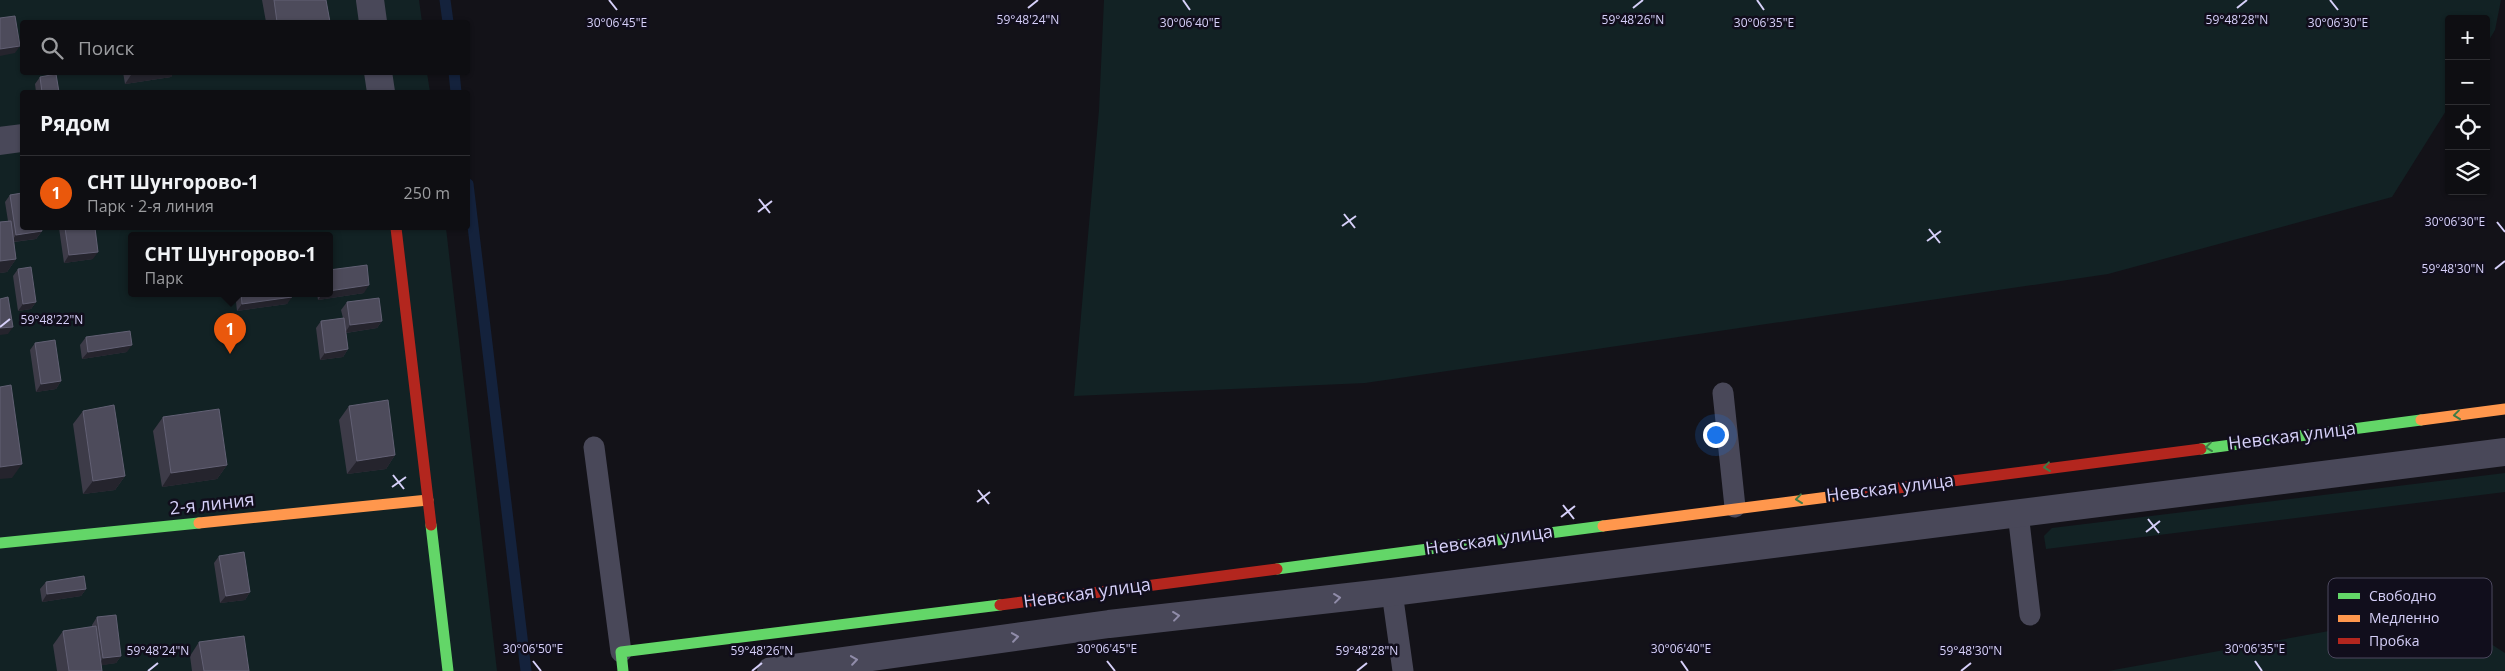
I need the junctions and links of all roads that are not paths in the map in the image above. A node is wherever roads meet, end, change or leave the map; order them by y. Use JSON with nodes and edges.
{"nodes":[{"id":1,"x":370,"y":0,"type":"edge"},
{"id":2,"x":372,"y":20,"type":"edge"},
{"id":3,"x":378,"y":75,"type":"edge"},
{"id":4,"x":381,"y":90,"type":"edge"},
{"id":5,"x":20,"y":138,"type":"edge"},
{"id":6,"x":0,"y":141,"type":"edge"},
{"id":7,"x":396,"y":230,"type":"edge"},
{"id":8,"x":1723,"y":393,"type":"dead end"},
{"id":9,"x":2505,"y":409,"type":"edge"},
{"id":10,"x":594,"y":447,"type":"dead end"},
{"id":11,"x":2505,"y":452,"type":"edge"},
{"id":12,"x":428,"y":500,"type":"junction"},
{"id":13,"x":1735,"y":507,"type":"junction"},
{"id":14,"x":2018,"y":513,"type":"junction"},
{"id":15,"x":0,"y":543,"type":"edge"},
{"id":16,"x":1392,"y":592,"type":"junction"},
{"id":17,"x":2030,"y":615,"type":"dead end"},
{"id":18,"x":622,"y":661,"type":"edge"},
{"id":19,"x":448,"y":671,"type":"edge"},
{"id":20,"x":771,"y":671,"type":"edge"},
{"id":21,"x":1403,"y":671,"type":"edge"}],
"edges":[{"from":1,"to":2,"type":"street"},
{"from":3,"to":4,"type":"street"},
{"from":5,"to":6,"type":"street"},
{"from":7,"to":12,"type":"street"},
{"from":8,"to":13,"type":"lane"},
{"from":9,"to":13,"type":"street","name":"Невская улица","one_way":true},
{"from":10,"to":18,"type":"lane"},
{"from":11,"to":14,"type":"street","name":"Невская улица"},
{"from":12,"to":15,"type":"street","name":"2-я линия"},
{"from":12,"to":19,"type":"street"},
{"from":13,"to":18,"type":"street","name":"Невская улица"},
{"from":14,"to":16,"type":"street","name":"Невская улица"},
{"from":14,"to":17,"type":"lane"},
{"from":20,"to":16,"type":"street","name":"Невская улица","one_way":true},
{"from":16,"to":21,"type":"lane"}]}
